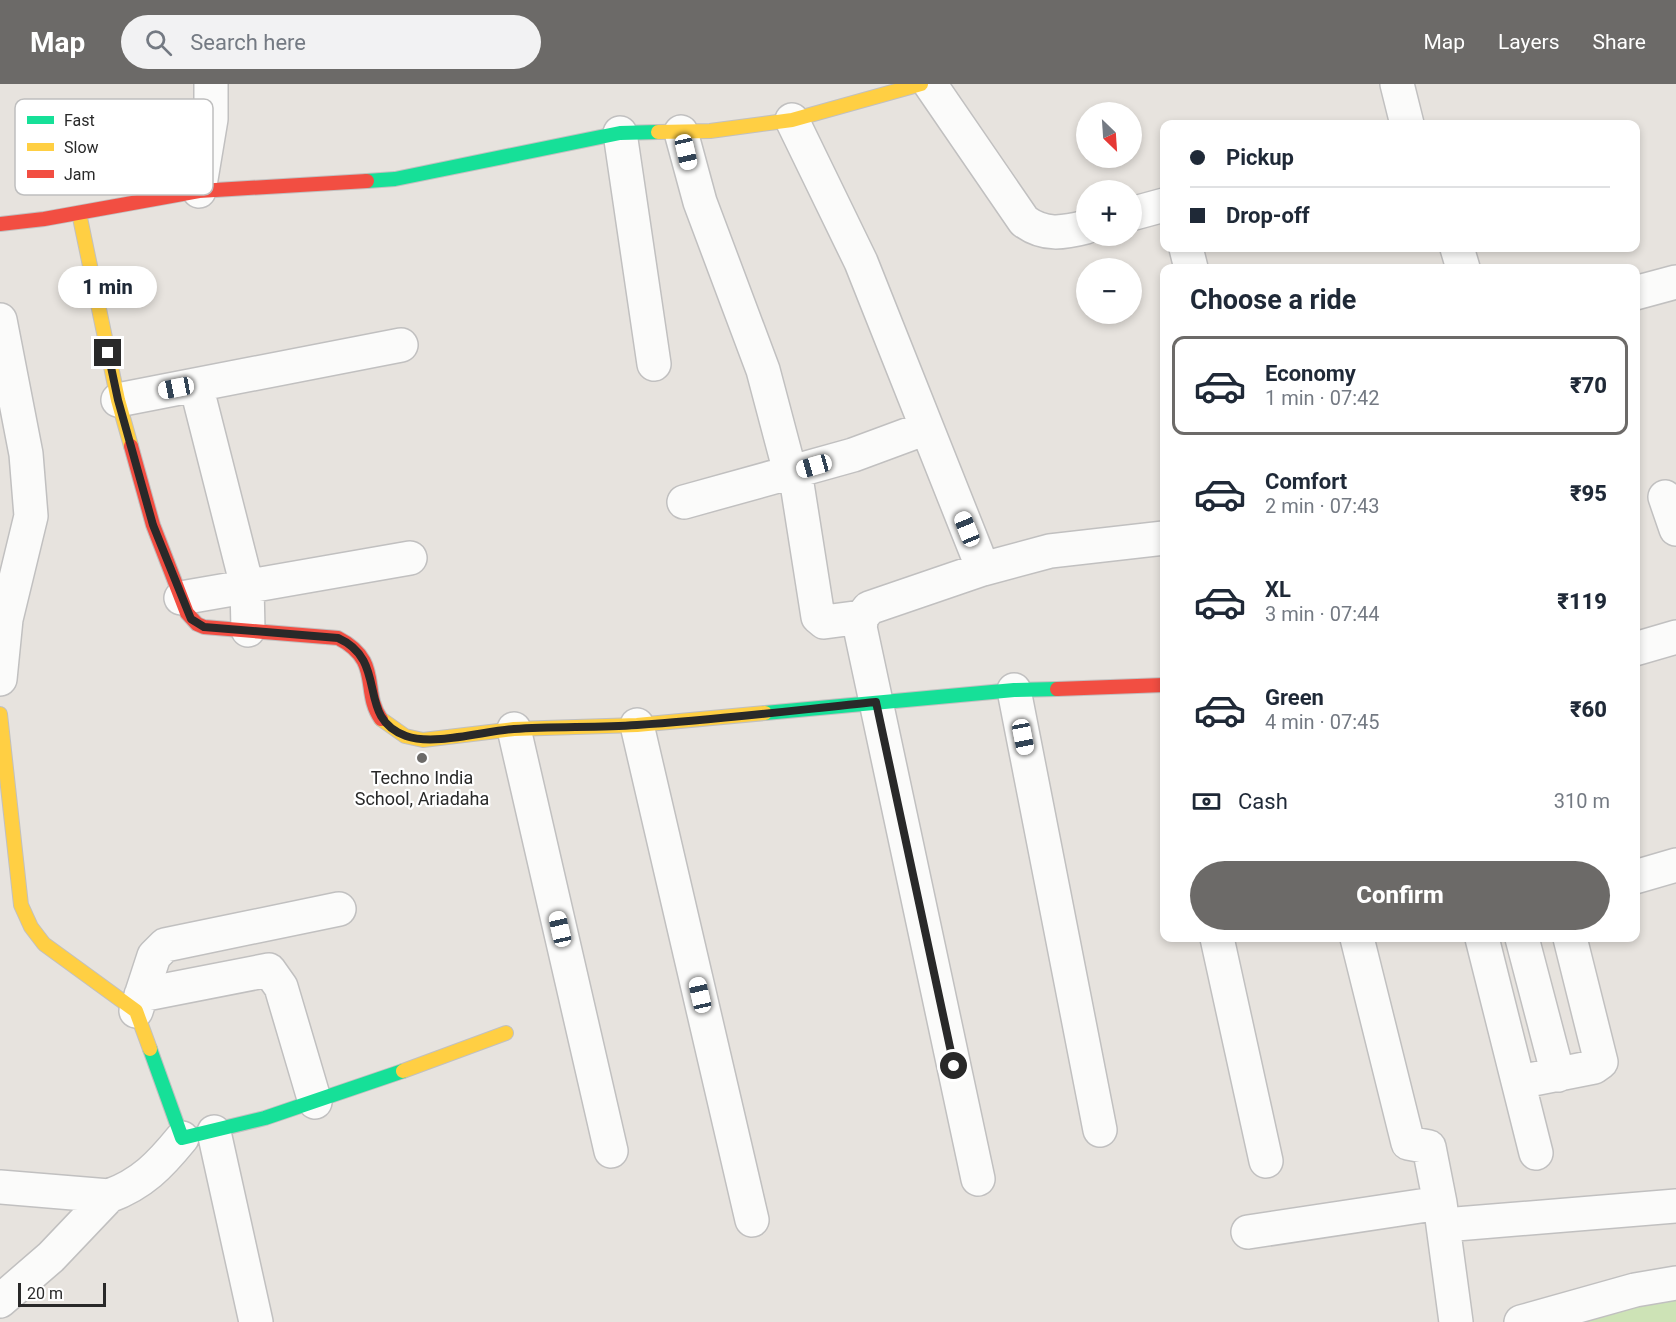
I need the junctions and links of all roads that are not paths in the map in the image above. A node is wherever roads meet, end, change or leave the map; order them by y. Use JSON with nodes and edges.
{"nodes":[{"id":1,"x":921,"y":84,"type":"edge"},
{"id":2,"x":930,"y":84,"type":"edge"},
{"id":3,"x":1397,"y":84,"type":"edge"},
{"id":4,"x":792,"y":120,"type":"junction"},
{"id":5,"x":1406,"y":120,"type":"edge"},
{"id":6,"x":681,"y":132,"type":"junction"},
{"id":7,"x":620,"y":133,"type":"junction"},
{"id":8,"x":213,"y":190,"type":"edge"},
{"id":9,"x":177,"y":195,"type":"edge"},
{"id":10,"x":1160,"y":206,"type":"edge"},
{"id":11,"x":1142,"y":211,"type":"edge"},
{"id":12,"x":79,"y":213,"type":"junction"},
{"id":13,"x":0,"y":224,"type":"edge"},
{"id":14,"x":1076,"y":229,"type":"edge"},
{"id":15,"x":1676,"y":282,"type":"edge"},
{"id":16,"x":1640,"y":292,"type":"edge"},
{"id":17,"x":0,"y":320,"type":"edge"},
{"id":18,"x":402,"y":345,"type":"dead end"},
{"id":19,"x":654,"y":364,"type":"dead end"},
{"id":20,"x":196,"y":385,"type":"junction"},
{"id":21,"x":118,"y":400,"type":"junction"},
{"id":22,"x":926,"y":428,"type":"junction"},
{"id":23,"x":792,"y":472,"type":"junction"},
{"id":24,"x":1665,"y":497,"type":"dead end"},
{"id":25,"x":684,"y":502,"type":"dead end"},
{"id":26,"x":1676,"y":529,"type":"edge"},
{"id":27,"x":1160,"y":538,"type":"edge"},
{"id":28,"x":410,"y":558,"type":"dead end"},
{"id":29,"x":983,"y":569,"type":"junction"},
{"id":30,"x":248,"y":586,"type":"junction"},
{"id":31,"x":181,"y":598,"type":"junction"},
{"id":32,"x":862,"y":616,"type":"junction"},
{"id":33,"x":248,"y":630,"type":"junction"},
{"id":34,"x":1676,"y":637,"type":"edge"},
{"id":35,"x":1640,"y":648,"type":"edge"},
{"id":36,"x":0,"y":679,"type":"edge"},
{"id":37,"x":1014,"y":690,"type":"junction"},
{"id":38,"x":1160,"y":691,"type":"edge"},
{"id":39,"x":876,"y":702,"type":"junction"},
{"id":40,"x":0,"y":714,"type":"edge"},
{"id":41,"x":637,"y":725,"type":"junction"},
{"id":42,"x":514,"y":729,"type":"junction"},
{"id":43,"x":1676,"y":865,"type":"edge"},
{"id":44,"x":1640,"y":876,"type":"edge"},
{"id":45,"x":339,"y":909,"type":"dead end"},
{"id":46,"x":1218,"y":942,"type":"edge"},
{"id":47,"x":1358,"y":942,"type":"edge"},
{"id":48,"x":1483,"y":942,"type":"edge"},
{"id":49,"x":1523,"y":942,"type":"edge"},
{"id":50,"x":1571,"y":942,"type":"edge"},
{"id":51,"x":138,"y":1003,"type":"junction"},
{"id":52,"x":506,"y":1033,"type":"dead end"},
{"id":53,"x":1558,"y":1075,"type":"junction"},
{"id":54,"x":1519,"y":1082,"type":"junction"},
{"id":55,"x":315,"y":1102,"type":"junction"},
{"id":56,"x":1100,"y":1130,"type":"dead end"},
{"id":57,"x":214,"y":1132,"type":"junction"},
{"id":58,"x":182,"y":1138,"type":"junction"},
{"id":59,"x":611,"y":1151,"type":"dead end"},
{"id":60,"x":1536,"y":1153,"type":"dead end"},
{"id":61,"x":1266,"y":1161,"type":"dead end"},
{"id":62,"x":978,"y":1179,"type":"dead end"},
{"id":63,"x":0,"y":1187,"type":"edge"},
{"id":64,"x":109,"y":1196,"type":"junction"},
{"id":65,"x":1676,"y":1206,"type":"edge"},
{"id":66,"x":1442,"y":1214,"type":"junction"},
{"id":67,"x":752,"y":1220,"type":"dead end"},
{"id":68,"x":1248,"y":1232,"type":"dead end"},
{"id":69,"x":1676,"y":1283,"type":"edge"},
{"id":70,"x":0,"y":1301,"type":"edge"},
{"id":71,"x":256,"y":1322,"type":"edge"},
{"id":72,"x":1456,"y":1322,"type":"edge"},
{"id":73,"x":1521,"y":1322,"type":"edge"}],
"edges":[{"from":1,"to":4,"type":"street"},
{"from":2,"to":14,"type":"street"},
{"from":3,"to":5,"type":"street"},
{"from":4,"to":6,"type":"street"},
{"from":4,"to":22,"type":"street"},
{"from":6,"to":7,"type":"street"},
{"from":6,"to":23,"type":"street"},
{"from":7,"to":8,"type":"street"},
{"from":7,"to":19,"type":"street"},
{"from":9,"to":12,"type":"street"},
{"from":10,"to":11,"type":"street"},
{"from":12,"to":13,"type":"street"},
{"from":12,"to":21,"type":"street"},
{"from":15,"to":16,"type":"street"},
{"from":17,"to":36,"type":"street"},
{"from":18,"to":20,"type":"street"},
{"from":20,"to":21,"type":"street"},
{"from":20,"to":30,"type":"street"},
{"from":21,"to":31,"type":"street"},
{"from":22,"to":23,"type":"street"},
{"from":22,"to":29,"type":"street"},
{"from":23,"to":25,"type":"street"},
{"from":23,"to":32,"type":"street"},
{"from":24,"to":26,"type":"street"},
{"from":27,"to":29,"type":"street"},
{"from":28,"to":30,"type":"street"},
{"from":29,"to":32,"type":"street"},
{"from":30,"to":31,"type":"street"},
{"from":30,"to":33,"type":"street"},
{"from":31,"to":33,"type":"street"},
{"from":32,"to":39,"type":"street"},
{"from":33,"to":42,"type":"street"},
{"from":34,"to":35,"type":"street"},
{"from":37,"to":38,"type":"street"},
{"from":37,"to":39,"type":"street"},
{"from":37,"to":56,"type":"street"},
{"from":39,"to":41,"type":"street"},
{"from":39,"to":62,"type":"street"},
{"from":40,"to":51,"type":"street"},
{"from":41,"to":42,"type":"street"},
{"from":41,"to":67,"type":"street"},
{"from":42,"to":59,"type":"street"},
{"from":43,"to":44,"type":"street"},
{"from":45,"to":51,"type":"street"},
{"from":46,"to":61,"type":"street"},
{"from":47,"to":66,"type":"street"},
{"from":48,"to":54,"type":"street"},
{"from":49,"to":53,"type":"street"},
{"from":50,"to":53,"type":"street"},
{"from":51,"to":55,"type":"street"},
{"from":51,"to":58,"type":"street"},
{"from":52,"to":55,"type":"street"},
{"from":53,"to":54,"type":"street"},
{"from":54,"to":60,"type":"street"},
{"from":55,"to":57,"type":"street"},
{"from":57,"to":58,"type":"street"},
{"from":57,"to":71,"type":"street"},
{"from":58,"to":64,"type":"street"},
{"from":63,"to":64,"type":"street"},
{"from":64,"to":70,"type":"street"},
{"from":65,"to":66,"type":"street"},
{"from":66,"to":68,"type":"street"},
{"from":66,"to":72,"type":"street"},
{"from":69,"to":73,"type":"street"}]}
